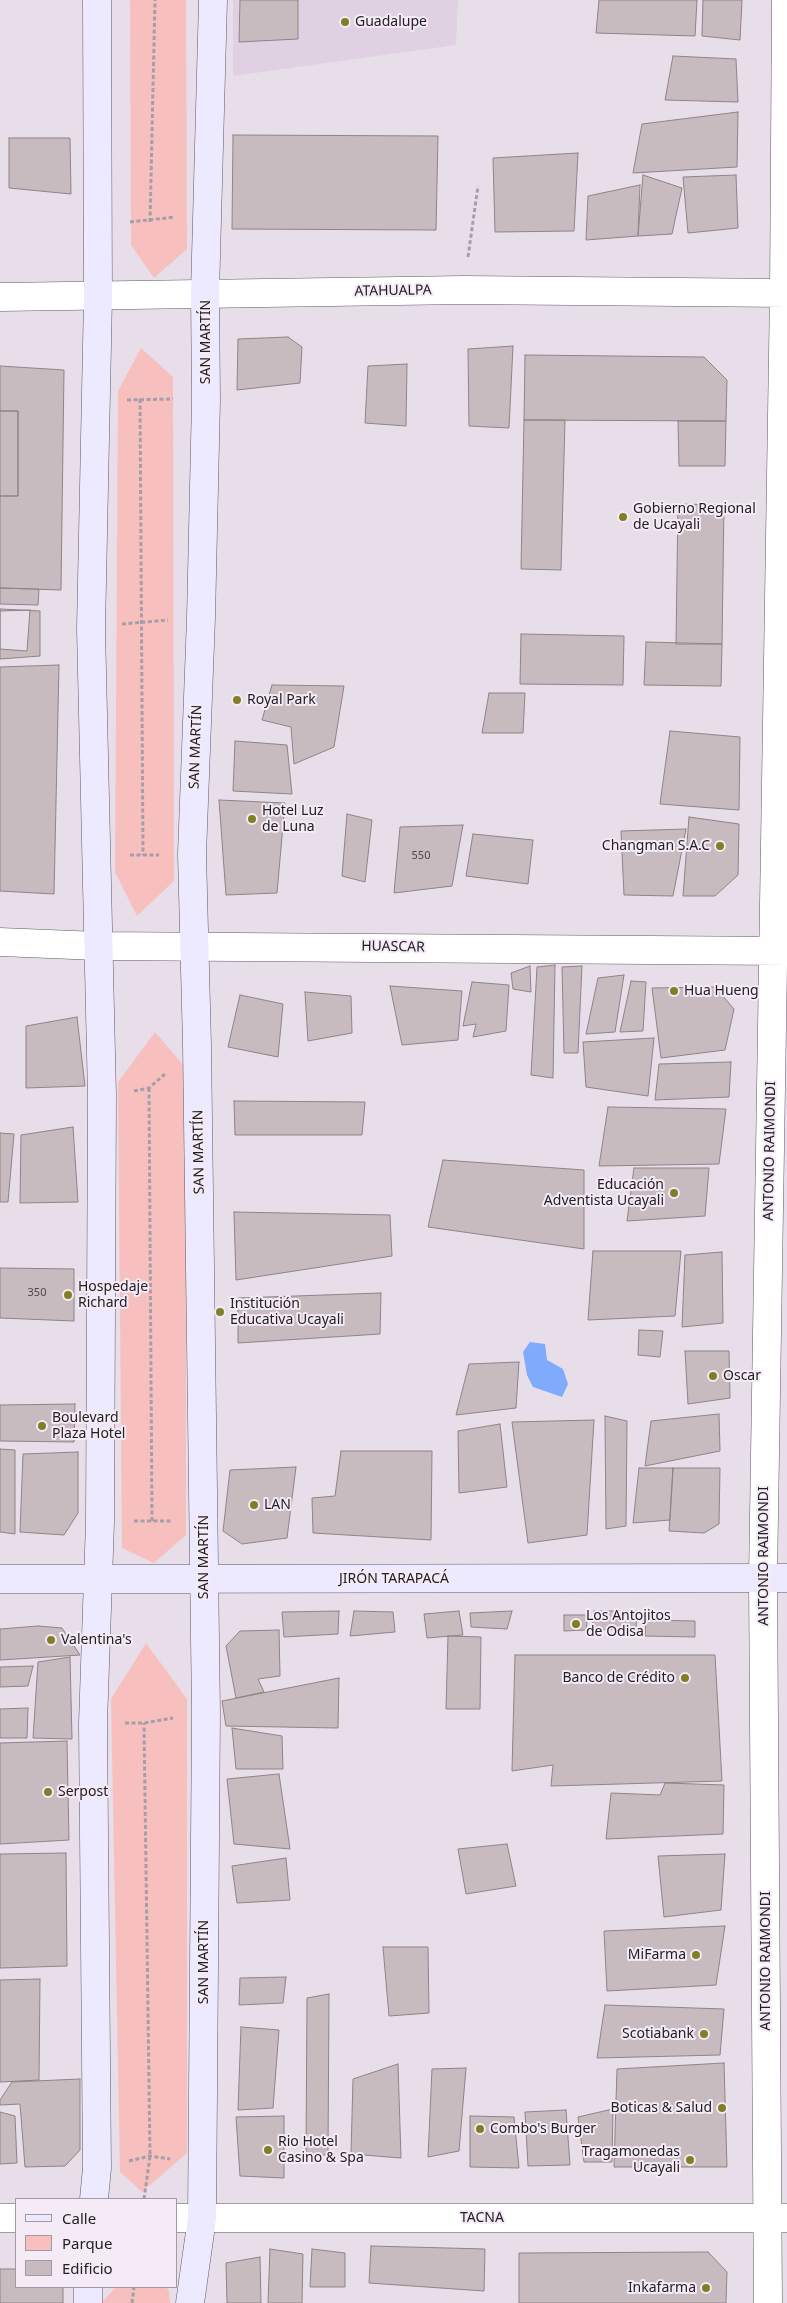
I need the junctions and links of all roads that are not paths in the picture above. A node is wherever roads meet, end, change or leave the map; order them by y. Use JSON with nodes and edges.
{"nodes":[{"id":1,"x":98,"y":0,"type":"edge"},
{"id":2,"x":213,"y":0,"type":"edge"},
{"id":3,"x":786,"y":0,"type":"edge"},
{"id":4,"x":786,"y":293,"type":"edge"},
{"id":5,"x":206,"y":294,"type":"junction"},
{"id":6,"x":0,"y":297,"type":"edge"},
{"id":7,"x":98,"y":297,"type":"junction"},
{"id":8,"x":0,"y":942,"type":"edge"},
{"id":9,"x":98,"y":946,"type":"junction"},
{"id":10,"x":195,"y":946,"type":"junction"},
{"id":11,"x":780,"y":951,"type":"edge"},
{"id":12,"x":775,"y":1578,"type":"edge"},
{"id":13,"x":0,"y":1579,"type":"edge"},
{"id":14,"x":99,"y":1579,"type":"junction"},
{"id":15,"x":203,"y":1579,"type":"junction"},
{"id":16,"x":94,"y":2198,"type":"edge"},
{"id":17,"x":0,"y":2218,"type":"edge"},
{"id":18,"x":15,"y":2218,"type":"edge"},
{"id":19,"x":189,"y":2218,"type":"edge"},
{"id":20,"x":778,"y":2218,"type":"edge"},
{"id":21,"x":88,"y":2288,"type":"edge"},
{"id":22,"x":88,"y":2303,"type":"edge"},
{"id":23,"x":190,"y":2303,"type":"edge"},
{"id":24,"x":768,"y":2303,"type":"edge"}],
"edges":[{"from":1,"to":7,"type":"main road"},
{"from":2,"to":5,"type":"main road","name":"SAN MARTÍN"},
{"from":3,"to":4,"type":"street","name":"ANTONIO RAIMONDI"},
{"from":4,"to":5,"type":"street","name":"ATAHUALPA"},
{"from":4,"to":11,"type":"street","name":"ANTONIO RAIMONDI"},
{"from":5,"to":7,"type":"street","name":"ATAHUALPA"},
{"from":5,"to":10,"type":"main road","name":"SAN MARTÍN"},
{"from":6,"to":7,"type":"street","name":"ATAHUALPA"},
{"from":7,"to":9,"type":"main road"},
{"from":8,"to":9,"type":"street","name":"HUASCAR"},
{"from":9,"to":10,"type":"street","name":"HUASCAR"},
{"from":9,"to":14,"type":"main road"},
{"from":10,"to":11,"type":"street","name":"HUASCAR"},
{"from":10,"to":15,"type":"main road","name":"SAN MARTÍN"},
{"from":11,"to":12,"type":"street","name":"ANTONIO RAIMONDI"},
{"from":12,"to":15,"type":"main road","name":"JIRÓN TARAPACÁ"},
{"from":12,"to":20,"type":"street","name":"ANTONIO RAIMONDI"},
{"from":13,"to":14,"type":"main road","name":"JIRÓN TARAPACÁ"},
{"from":14,"to":15,"type":"main road","name":"JIRÓN TARAPACÁ"},
{"from":14,"to":16,"type":"main road"},
{"from":15,"to":19,"type":"main road","name":"SAN MARTÍN"},
{"from":17,"to":18,"type":"street"},
{"from":19,"to":20,"type":"street","name":"TACNA"},
{"from":19,"to":23,"type":"main road","name":"SAN MARTÍN"},
{"from":20,"to":24,"type":"street","name":"ANTONIO RAIMONDI"},
{"from":21,"to":22,"type":"main road"}]}
